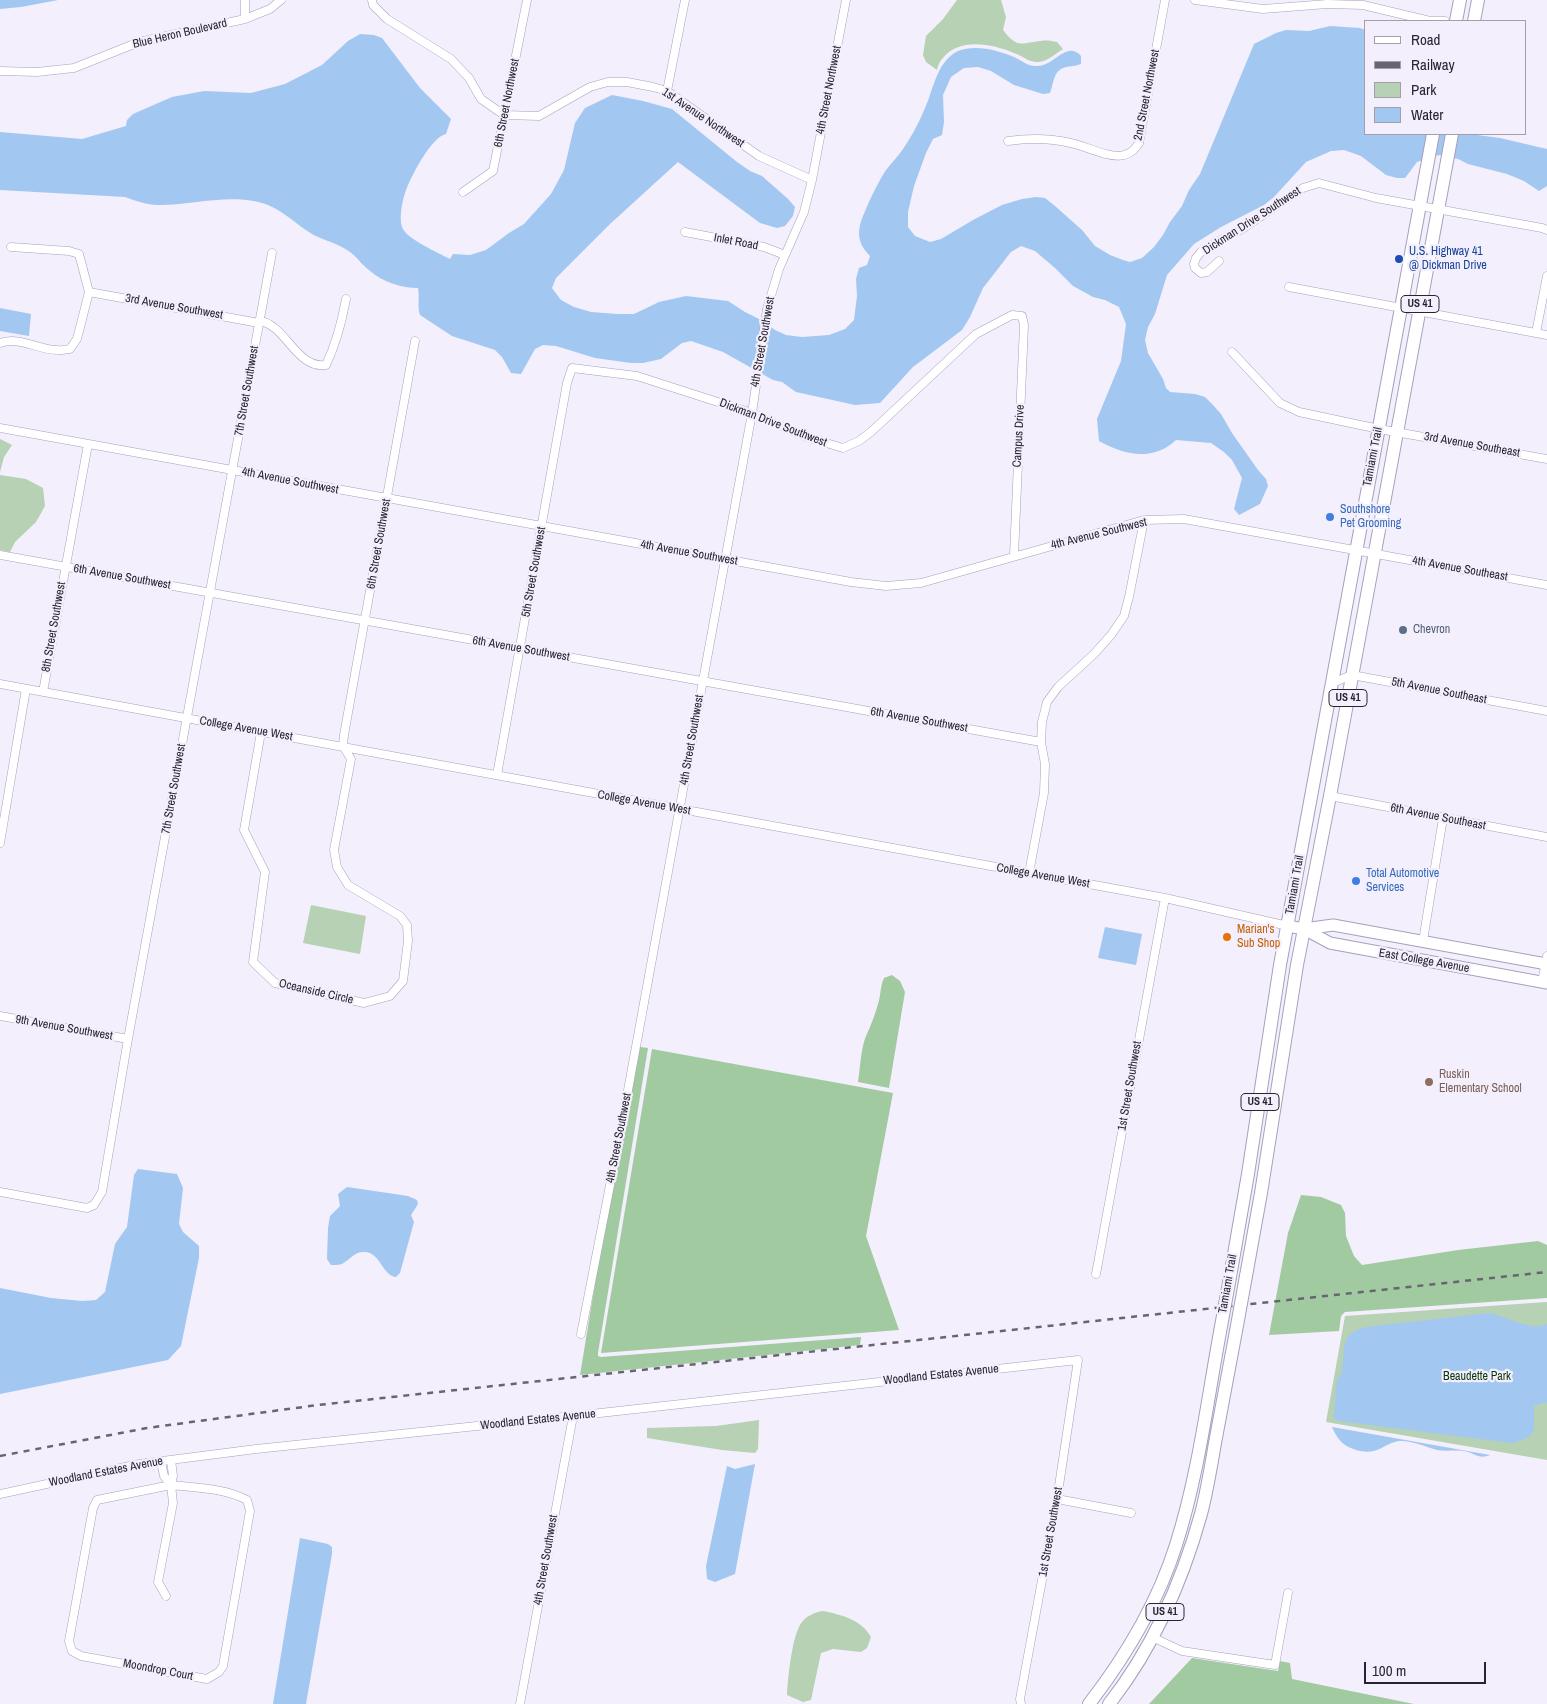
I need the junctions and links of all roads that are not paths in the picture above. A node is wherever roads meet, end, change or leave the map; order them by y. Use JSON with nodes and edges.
{"nodes":[{"id":1,"x":245,"y":0,"type":"edge"},
{"id":2,"x":281,"y":0,"type":"edge"},
{"id":3,"x":372,"y":0,"type":"edge"},
{"id":4,"x":527,"y":0,"type":"edge"},
{"id":5,"x":685,"y":0,"type":"edge"},
{"id":6,"x":846,"y":0,"type":"edge"},
{"id":7,"x":1166,"y":0,"type":"edge"},
{"id":8,"x":1195,"y":0,"type":"edge"},
{"id":9,"x":1460,"y":0,"type":"edge"},
{"id":10,"x":1478,"y":0,"type":"edge"},
{"id":11,"x":1327,"y":2,"type":"edge"},
{"id":12,"x":245,"y":19,"type":"junction"},
{"id":13,"x":1426,"y":20,"type":"edge"},
{"id":14,"x":1456,"y":20,"type":"edge"},
{"id":15,"x":1474,"y":20,"type":"edge"},
{"id":16,"x":0,"y":71,"type":"edge"},
{"id":17,"x":666,"y":91,"type":"junction"},
{"id":18,"x":504,"y":115,"type":"junction"},
{"id":19,"x":1434,"y":135,"type":"edge"},
{"id":20,"x":1452,"y":135,"type":"edge"},
{"id":21,"x":1008,"y":141,"type":"dead end"},
{"id":22,"x":812,"y":180,"type":"junction"},
{"id":23,"x":463,"y":192,"type":"dead end"},
{"id":24,"x":1419,"y":207,"type":"junction"},
{"id":25,"x":1437,"y":210,"type":"junction"},
{"id":26,"x":1547,"y":230,"type":"edge"},
{"id":27,"x":685,"y":232,"type":"dead end"},
{"id":28,"x":11,"y":247,"type":"dead end"},
{"id":29,"x":272,"y":253,"type":"dead end"},
{"id":30,"x":785,"y":255,"type":"junction"},
{"id":31,"x":1219,"y":261,"type":"dead end"},
{"id":32,"x":1547,"y":276,"type":"edge"},
{"id":33,"x":1289,"y":287,"type":"dead end"},
{"id":34,"x":89,"y":292,"type":"junction"},
{"id":35,"x":346,"y":298,"type":"dead end"},
{"id":36,"x":1401,"y":308,"type":"junction"},
{"id":37,"x":1418,"y":311,"type":"junction"},
{"id":38,"x":1022,"y":316,"type":"joint"},
{"id":39,"x":260,"y":322,"type":"junction"},
{"id":40,"x":1536,"y":333,"type":"junction"},
{"id":41,"x":1547,"y":335,"type":"edge"},
{"id":42,"x":415,"y":341,"type":"dead end"},
{"id":43,"x":0,"y":343,"type":"edge"},
{"id":44,"x":1232,"y":352,"type":"dead end"},
{"id":45,"x":572,"y":368,"type":"joint"},
{"id":46,"x":752,"y":413,"type":"junction"},
{"id":47,"x":0,"y":428,"type":"edge"},
{"id":48,"x":1379,"y":429,"type":"junction"},
{"id":49,"x":1396,"y":432,"type":"junction"},
{"id":50,"x":88,"y":444,"type":"junction"},
{"id":51,"x":1547,"y":459,"type":"edge"},
{"id":52,"x":233,"y":470,"type":"junction"},
{"id":53,"x":387,"y":499,"type":"junction"},
{"id":54,"x":1144,"y":520,"type":"junction"},
{"id":55,"x":542,"y":527,"type":"junction"},
{"id":56,"x":1356,"y":551,"type":"junction"},
{"id":57,"x":1374,"y":554,"type":"junction"},
{"id":58,"x":0,"y":555,"type":"edge"},
{"id":59,"x":1014,"y":556,"type":"junction"},
{"id":60,"x":724,"y":560,"type":"junction"},
{"id":61,"x":66,"y":567,"type":"junction"},
{"id":62,"x":1547,"y":585,"type":"edge"},
{"id":63,"x":210,"y":593,"type":"junction"},
{"id":64,"x":365,"y":621,"type":"junction"},
{"id":65,"x":520,"y":648,"type":"junction"},
{"id":66,"x":1352,"y":675,"type":"junction"},
{"id":67,"x":702,"y":682,"type":"junction"},
{"id":68,"x":1332,"y":683,"type":"junction"},
{"id":69,"x":0,"y":684,"type":"edge"},
{"id":70,"x":26,"y":689,"type":"junction"},
{"id":71,"x":43,"y":692,"type":"junction"},
{"id":72,"x":1547,"y":711,"type":"edge"},
{"id":73,"x":187,"y":719,"type":"junction"},
{"id":74,"x":261,"y":732,"type":"junction"},
{"id":75,"x":1041,"y":742,"type":"junction"},
{"id":76,"x":343,"y":746,"type":"junction"},
{"id":77,"x":1316,"y":773,"type":"junction"},
{"id":78,"x":497,"y":776,"type":"junction"},
{"id":79,"x":1330,"y":796,"type":"junction"},
{"id":80,"x":679,"y":809,"type":"junction"},
{"id":81,"x":3,"y":812,"type":"edge"},
{"id":82,"x":1443,"y":818,"type":"junction"},
{"id":83,"x":1547,"y":837,"type":"edge"},
{"id":84,"x":0,"y":843,"type":"edge"},
{"id":85,"x":1029,"y":873,"type":"junction"},
{"id":86,"x":1165,"y":898,"type":"junction"},
{"id":87,"x":1288,"y":926,"type":"junction"},
{"id":88,"x":1304,"y":929,"type":"junction"},
{"id":89,"x":1423,"y":941,"type":"junction"},
{"id":90,"x":1546,"y":962,"type":"edge"},
{"id":91,"x":1545,"y":983,"type":"edge"},
{"id":92,"x":0,"y":1016,"type":"edge"},
{"id":93,"x":128,"y":1039,"type":"junction"},
{"id":94,"x":0,"y":1192,"type":"edge"},
{"id":95,"x":1096,"y":1274,"type":"dead end"},
{"id":96,"x":581,"y":1334,"type":"dead end"},
{"id":97,"x":1078,"y":1360,"type":"joint"},
{"id":98,"x":573,"y":1416,"type":"junction"},
{"id":99,"x":171,"y":1460,"type":"junction"},
{"id":100,"x":161,"y":1462,"type":"junction"},
{"id":101,"x":171,"y":1485,"type":"junction"},
{"id":102,"x":0,"y":1494,"type":"edge"},
{"id":103,"x":1057,"y":1499,"type":"junction"},
{"id":104,"x":1131,"y":1513,"type":"dead end"},
{"id":105,"x":1288,"y":1593,"type":"dead end"},
{"id":106,"x":166,"y":1596,"type":"dead end"},
{"id":107,"x":1152,"y":1637,"type":"junction"},
{"id":108,"x":520,"y":1704,"type":"edge"},
{"id":109,"x":1021,"y":1704,"type":"edge"},
{"id":110,"x":1089,"y":1704,"type":"edge"},
{"id":111,"x":1109,"y":1704,"type":"edge"}],
"edges":[{"from":1,"to":12,"type":"street","name":"Blue Heron Boulevard"},
{"from":2,"to":12,"type":"street","name":"Blue Heron Boulevard"},
{"from":3,"to":18,"type":"street"},
{"from":4,"to":18,"type":"street","name":"6th Street Northwest"},
{"from":5,"to":17,"type":"street"},
{"from":6,"to":22,"type":"street","name":"4th Street Northwest"},
{"from":7,"to":21,"type":"street","name":"2nd Street Northwest"},
{"from":8,"to":11,"type":"street"},
{"from":9,"to":14,"type":"main road"},
{"from":10,"to":15,"type":"main road"},
{"from":11,"to":13,"type":"street"},
{"from":12,"to":16,"type":"street","name":"Blue Heron Boulevard"},
{"from":17,"to":18,"type":"street","name":"1st Avenue Northwest"},
{"from":17,"to":22,"type":"street","name":"1st Avenue Northwest"},
{"from":18,"to":23,"type":"street","name":"6th Street Northwest"},
{"from":19,"to":24,"type":"main road","name":"Tamiami Trail","number":"US 41"},
{"from":20,"to":25,"type":"main road","name":"Tamiami Trail","number":"US 41"},
{"from":22,"to":30,"type":"street","name":"4th Street Southwest"},
{"from":24,"to":25,"type":"street","name":"Dickman Drive Southwest"},
{"from":24,"to":31,"type":"street","name":"Dickman Drive Southwest"},
{"from":24,"to":36,"type":"main road","name":"Tamiami Trail","number":"US 41"},
{"from":25,"to":26,"type":"street","name":"Dickman Drive Southwest"},
{"from":25,"to":37,"type":"main road","name":"Tamiami Trail","number":"US 41"},
{"from":27,"to":30,"type":"street","name":"Inlet Road"},
{"from":28,"to":34,"type":"street"},
{"from":29,"to":39,"type":"street","name":"7th Street Southwest"},
{"from":30,"to":46,"type":"street","name":"4th Street Southwest"},
{"from":32,"to":40,"type":"street"},
{"from":33,"to":36,"type":"street"},
{"from":34,"to":39,"type":"street","name":"3rd Avenue Southwest"},
{"from":34,"to":43,"type":"street"},
{"from":35,"to":39,"type":"street"},
{"from":36,"to":37,"type":"street"},
{"from":36,"to":48,"type":"main road","name":"Tamiami Trail","number":"US 41"},
{"from":37,"to":40,"type":"street"},
{"from":37,"to":49,"type":"main road","name":"Tamiami Trail","number":"US 41"},
{"from":38,"to":46,"type":"street","name":"Dickman Drive Southwest"},
{"from":38,"to":59,"type":"street","name":"Campus Drive"},
{"from":39,"to":52,"type":"street","name":"7th Street Southwest"},
{"from":40,"to":41,"type":"street"},
{"from":42,"to":53,"type":"street","name":"6th Street Southwest"},
{"from":44,"to":48,"type":"street"},
{"from":45,"to":46,"type":"street","name":"Dickman Drive Southwest"},
{"from":45,"to":55,"type":"street","name":"5th Street Southwest"},
{"from":46,"to":60,"type":"street","name":"4th Street Southwest"},
{"from":47,"to":50,"type":"street","name":"4th Avenue Southwest"},
{"from":48,"to":49,"type":"street"},
{"from":48,"to":56,"type":"main road","name":"Tamiami Trail","number":"US 41"},
{"from":49,"to":51,"type":"street","name":"3rd Avenue Southeast"},
{"from":49,"to":57,"type":"main road","name":"Tamiami Trail","number":"US 41"},
{"from":50,"to":52,"type":"street","name":"4th Avenue Southwest"},
{"from":50,"to":61,"type":"street","name":"8th Street Southwest"},
{"from":52,"to":53,"type":"street","name":"4th Avenue Southwest"},
{"from":52,"to":63,"type":"street","name":"7th Street Southwest"},
{"from":53,"to":55,"type":"street","name":"4th Avenue Southwest"},
{"from":53,"to":64,"type":"street","name":"6th Street Southwest"},
{"from":54,"to":56,"type":"street","name":"4th Avenue Southwest"},
{"from":54,"to":59,"type":"street","name":"4th Avenue Southwest"},
{"from":54,"to":75,"type":"street"},
{"from":55,"to":60,"type":"street","name":"4th Avenue Southwest"},
{"from":55,"to":65,"type":"street","name":"5th Street Southwest"},
{"from":56,"to":57,"type":"street","name":"4th Avenue Southwest"},
{"from":56,"to":68,"type":"main road","name":"Tamiami Trail","number":"US 41"},
{"from":57,"to":62,"type":"street","name":"4th Avenue Southeast"},
{"from":57,"to":66,"type":"main road","name":"Tamiami Trail","number":"US 41"},
{"from":58,"to":61,"type":"street","name":"6th Avenue Southwest"},
{"from":59,"to":60,"type":"street","name":"4th Avenue Southwest"},
{"from":60,"to":67,"type":"street","name":"4th Street Southwest"},
{"from":61,"to":63,"type":"street","name":"6th Avenue Southwest"},
{"from":61,"to":71,"type":"street","name":"8th Street Southwest"},
{"from":63,"to":64,"type":"street","name":"6th Avenue Southwest"},
{"from":63,"to":73,"type":"street","name":"7th Street Southwest"},
{"from":64,"to":65,"type":"street","name":"6th Avenue Southwest"},
{"from":64,"to":76,"type":"street","name":"6th Street Southwest"},
{"from":65,"to":67,"type":"street","name":"6th Avenue Southwest"},
{"from":65,"to":78,"type":"street","name":"5th Street Southwest"},
{"from":66,"to":68,"type":"street"},
{"from":66,"to":72,"type":"street","name":"5th Avenue Southeast"},
{"from":66,"to":79,"type":"main road","name":"Tamiami Trail","number":"US 41"},
{"from":67,"to":75,"type":"street","name":"6th Avenue Southwest"},
{"from":67,"to":80,"type":"street","name":"4th Street Southwest"},
{"from":68,"to":77,"type":"main road","name":"Tamiami Trail","number":"US 41"},
{"from":69,"to":70,"type":"street","name":"College Avenue West"},
{"from":70,"to":71,"type":"street","name":"College Avenue West"},
{"from":70,"to":81,"type":"street"},
{"from":71,"to":73,"type":"street","name":"College Avenue West"},
{"from":73,"to":74,"type":"street","name":"College Avenue West"},
{"from":73,"to":93,"type":"street","name":"7th Street Southwest"},
{"from":74,"to":76,"type":"street","name":"College Avenue West"},
{"from":74,"to":76,"type":"street","name":"Oceanside Circle"},
{"from":75,"to":85,"type":"street"},
{"from":76,"to":78,"type":"street","name":"College Avenue West"},
{"from":77,"to":79,"type":"main road"},
{"from":77,"to":87,"type":"main road","name":"Tamiami Trail","number":"US 41"},
{"from":78,"to":80,"type":"street","name":"College Avenue West"},
{"from":79,"to":82,"type":"street","name":"6th Avenue Southeast"},
{"from":79,"to":88,"type":"main road","name":"Tamiami Trail","number":"US 41"},
{"from":80,"to":85,"type":"street","name":"College Avenue West"},
{"from":80,"to":96,"type":"street","name":"4th Street Southwest"},
{"from":81,"to":84,"type":"street"},
{"from":82,"to":83,"type":"street","name":"6th Avenue Southeast"},
{"from":82,"to":89,"type":"street"},
{"from":85,"to":86,"type":"street","name":"College Avenue West"},
{"from":86,"to":87,"type":"street","name":"College Avenue West"},
{"from":86,"to":95,"type":"street","name":"1st Street Southwest"},
{"from":87,"to":88,"type":"main road","name":"East College Avenue"},
{"from":87,"to":110,"type":"main road","name":"Tamiami Trail","number":"US 41","bridge":true},
{"from":88,"to":89,"type":"main road","name":"East College Avenue"},
{"from":88,"to":91,"type":"main road","name":"East College Avenue"},
{"from":88,"to":107,"type":"main road","name":"Tamiami Trail","number":"US 41","bridge":true},
{"from":89,"to":90,"type":"main road","name":"East College Avenue"},
{"from":90,"to":91,"type":"street"},
{"from":92,"to":93,"type":"street","name":"9th Avenue Southwest"},
{"from":93,"to":94,"type":"street","name":"7th Street Southwest"},
{"from":97,"to":98,"type":"street","name":"Woodland Estates Avenue"},
{"from":97,"to":103,"type":"street","name":"1st Street Southwest"},
{"from":98,"to":99,"type":"street","name":"Woodland Estates Avenue"},
{"from":98,"to":108,"type":"street","name":"4th Street Southwest"},
{"from":99,"to":100,"type":"street","name":"Woodland Estates Avenue"},
{"from":99,"to":101,"type":"street"},
{"from":100,"to":101,"type":"street"},
{"from":100,"to":102,"type":"street","name":"Woodland Estates Avenue"},
{"from":101,"to":101,"type":"street","name":"Moondrop Court"},
{"from":101,"to":106,"type":"street"},
{"from":103,"to":104,"type":"street"},
{"from":103,"to":109,"type":"street","name":"1st Street Southwest"},
{"from":105,"to":107,"type":"street"},
{"from":107,"to":111,"type":"main road","name":"Tamiami Trail","number":"US 41"}]}
